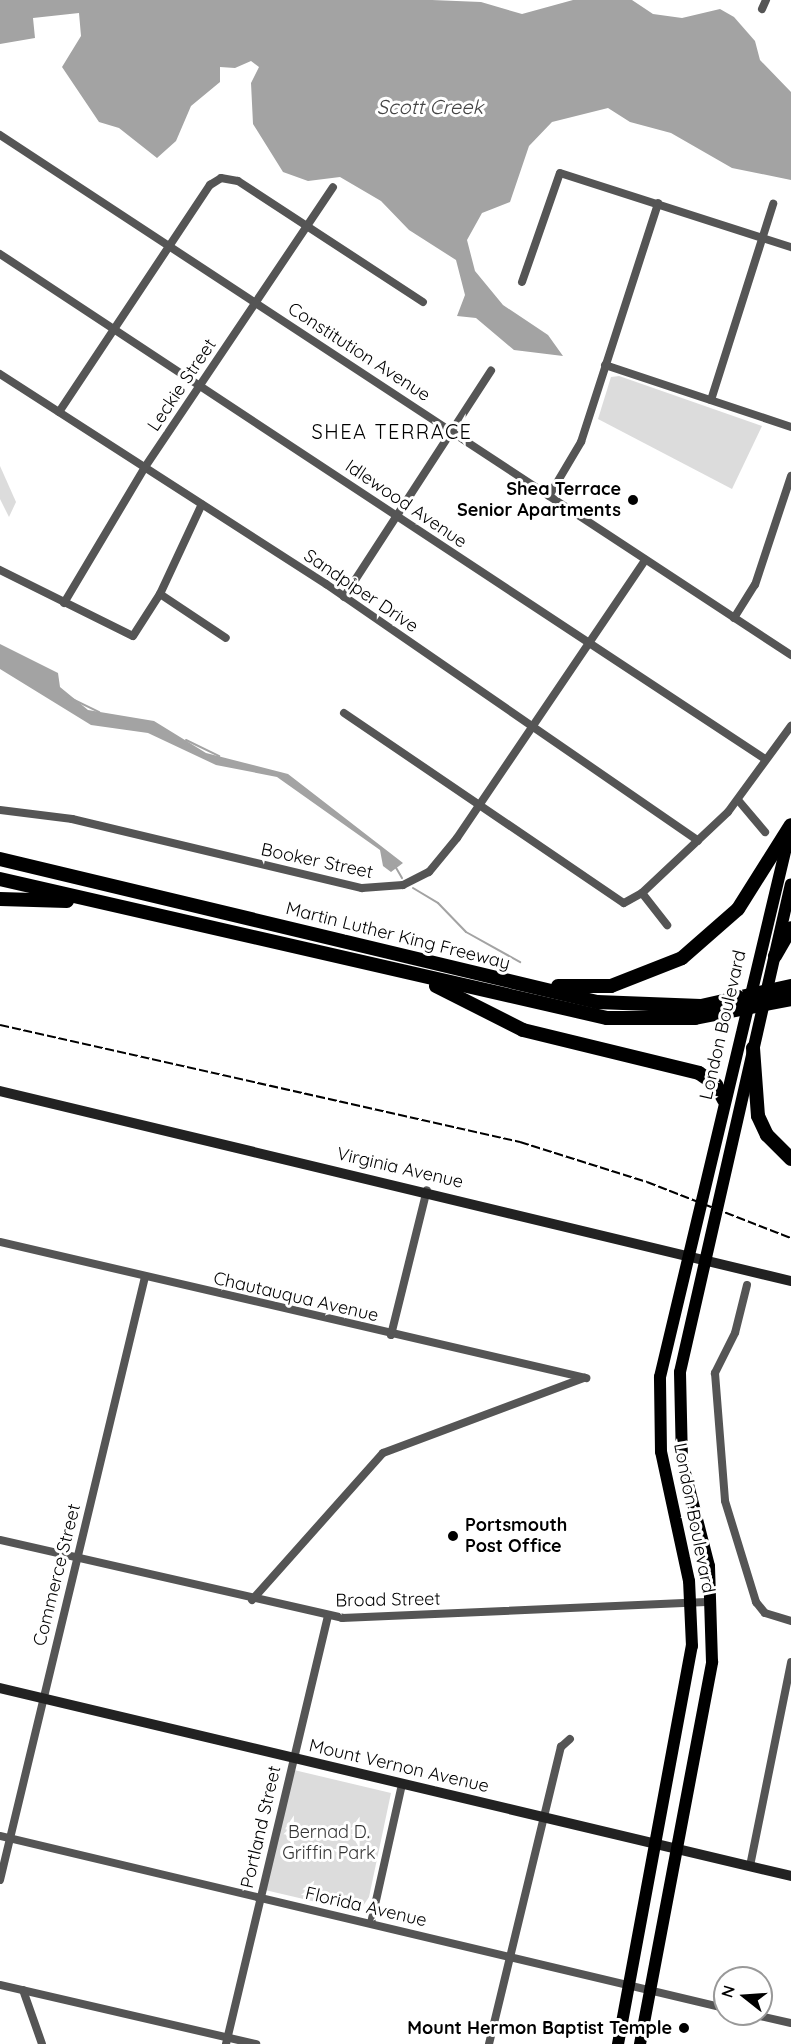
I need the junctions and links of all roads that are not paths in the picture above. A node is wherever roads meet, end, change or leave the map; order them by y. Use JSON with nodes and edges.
{"nodes":[{"id":1,"x":766,"y":0,"type":"edge"},
{"id":2,"x":762,"y":9,"type":"dead end"},
{"id":3,"x":0,"y":135,"type":"edge"},
{"id":4,"x":333,"y":187,"type":"dead end"},
{"id":5,"x":658,"y":203,"type":"junction"},
{"id":6,"x":773,"y":204,"type":"dead end"},
{"id":7,"x":307,"y":225,"type":"junction"},
{"id":8,"x":763,"y":238,"type":"junction"},
{"id":9,"x":170,"y":246,"type":"junction"},
{"id":10,"x":791,"y":248,"type":"edge"},
{"id":11,"x":0,"y":254,"type":"edge"},
{"id":12,"x":522,"y":282,"type":"dead end"},
{"id":13,"x":255,"y":302,"type":"junction"},
{"id":14,"x":423,"y":302,"type":"dead end"},
{"id":15,"x":115,"y":330,"type":"junction"},
{"id":16,"x":605,"y":364,"type":"junction"},
{"id":17,"x":491,"y":371,"type":"dead end"},
{"id":18,"x":0,"y":374,"type":"edge"},
{"id":19,"x":200,"y":386,"type":"junction"},
{"id":20,"x":711,"y":400,"type":"junction"},
{"id":21,"x":59,"y":412,"type":"junction"},
{"id":22,"x":791,"y":427,"type":"edge"},
{"id":23,"x":453,"y":433,"type":"junction"},
{"id":24,"x":145,"y":467,"type":"junction"},
{"id":25,"x":791,"y":477,"type":"edge"},
{"id":26,"x":549,"y":496,"type":"junction"},
{"id":27,"x":202,"y":504,"type":"junction"},
{"id":28,"x":398,"y":517,"type":"junction"},
{"id":29,"x":645,"y":560,"type":"junction"},
{"id":30,"x":0,"y":570,"type":"edge"},
{"id":31,"x":160,"y":594,"type":"junction"},
{"id":32,"x":345,"y":597,"type":"junction"},
{"id":33,"x":64,"y":603,"type":"junction"},
{"id":34,"x":734,"y":618,"type":"junction"},
{"id":35,"x":226,"y":638,"type":"dead end"},
{"id":36,"x":588,"y":643,"type":"junction"},
{"id":37,"x":791,"y":655,"type":"edge"},
{"id":38,"x":344,"y":713,"type":"dead end"},
{"id":39,"x":791,"y":726,"type":"edge"},
{"id":40,"x":532,"y":727,"type":"junction"},
{"id":41,"x":765,"y":759,"type":"junction"},
{"id":42,"x":738,"y":800,"type":"junction"},
{"id":43,"x":479,"y":806,"type":"junction"},
{"id":44,"x":0,"y":810,"type":"edge"},
{"id":45,"x":791,"y":827,"type":"edge"},
{"id":46,"x":765,"y":832,"type":"dead end"},
{"id":47,"x":698,"y":841,"type":"junction"},
{"id":48,"x":0,"y":859,"type":"edge"},
{"id":49,"x":0,"y":879,"type":"edge"},
{"id":50,"x":791,"y":884,"type":"edge"},
{"id":51,"x":642,"y":893,"type":"junction"},
{"id":52,"x":0,"y":899,"type":"edge"},
{"id":53,"x":114,"y":905,"type":"junction"},
{"id":54,"x":667,"y":925,"type":"dead end"},
{"id":55,"x":791,"y":928,"type":"edge"},
{"id":56,"x":775,"y":956,"type":"junction"},
{"id":57,"x":392,"y":969,"type":"junction"},
{"id":58,"x":473,"y":972,"type":"junction"},
{"id":59,"x":791,"y":986,"type":"edge"},
{"id":60,"x":791,"y":999,"type":"edge"},
{"id":61,"x":753,"y":1048,"type":"junction"},
{"id":62,"x":0,"y":1091,"type":"edge"},
{"id":63,"x":722,"y":1106,"type":"junction"},
{"id":64,"x":791,"y":1159,"type":"edge"},
{"id":65,"x":427,"y":1191,"type":"junction"},
{"id":66,"x":0,"y":1242,"type":"edge"},
{"id":67,"x":144,"y":1277,"type":"junction"},
{"id":68,"x":791,"y":1281,"type":"edge"},
{"id":69,"x":747,"y":1285,"type":"dead end"},
{"id":70,"x":391,"y":1335,"type":"junction"},
{"id":71,"x":0,"y":1540,"type":"edge"},
{"id":72,"x":76,"y":1558,"type":"junction"},
{"id":73,"x":252,"y":1600,"type":"junction"},
{"id":74,"x":712,"y":1602,"type":"junction"},
{"id":75,"x":692,"y":1604,"type":"junction"},
{"id":76,"x":328,"y":1616,"type":"junction"},
{"id":77,"x":791,"y":1621,"type":"edge"},
{"id":78,"x":791,"y":1662,"type":"edge"},
{"id":79,"x":0,"y":1688,"type":"edge"},
{"id":80,"x":43,"y":1698,"type":"junction"},
{"id":81,"x":570,"y":1739,"type":"dead end"},
{"id":82,"x":293,"y":1758,"type":"junction"},
{"id":83,"x":402,"y":1784,"type":"junction"},
{"id":84,"x":543,"y":1816,"type":"junction"},
{"id":85,"x":0,"y":1836,"type":"edge"},
{"id":86,"x":10,"y":1838,"type":"junction"},
{"id":87,"x":657,"y":1844,"type":"junction"},
{"id":88,"x":678,"y":1849,"type":"junction"},
{"id":89,"x":750,"y":1866,"type":"junction"},
{"id":90,"x":791,"y":1876,"type":"edge"},
{"id":91,"x":0,"y":1880,"type":"edge"},
{"id":92,"x":260,"y":1898,"type":"junction"},
{"id":93,"x":370,"y":1923,"type":"junction"},
{"id":94,"x":509,"y":1956,"type":"junction"},
{"id":95,"x":0,"y":1985,"type":"edge"},
{"id":96,"x":629,"y":1985,"type":"junction"},
{"id":97,"x":23,"y":1990,"type":"junction"},
{"id":98,"x":650,"y":1990,"type":"junction"},
{"id":99,"x":713,"y":2005,"type":"edge"},
{"id":100,"x":773,"y":2019,"type":"edge"},
{"id":101,"x":791,"y":2023,"type":"edge"},
{"id":102,"x":227,"y":2040,"type":"edge"},
{"id":103,"x":42,"y":2044,"type":"edge"},
{"id":104,"x":256,"y":2044,"type":"edge"},
{"id":105,"x":489,"y":2044,"type":"edge"},
{"id":106,"x":618,"y":2044,"type":"edge"},
{"id":107,"x":640,"y":2044,"type":"edge"}],
"edges":[{"from":1,"to":2,"type":"street"},
{"from":3,"to":9,"type":"street","name":"Constitution Avenue"},
{"from":4,"to":7,"type":"street","name":"Leckie Street"},
{"from":5,"to":8,"type":"street"},
{"from":5,"to":12,"type":"street"},
{"from":5,"to":16,"type":"street"},
{"from":6,"to":8,"type":"street"},
{"from":7,"to":9,"type":"street"},
{"from":7,"to":13,"type":"street","name":"Leckie Street"},
{"from":7,"to":14,"type":"street"},
{"from":8,"to":10,"type":"street"},
{"from":8,"to":20,"type":"street"},
{"from":9,"to":13,"type":"street","name":"Constitution Avenue"},
{"from":9,"to":15,"type":"street"},
{"from":11,"to":15,"type":"street","name":"Idlewood Avenue"},
{"from":13,"to":19,"type":"street","name":"Leckie Street"},
{"from":13,"to":23,"type":"street","name":"Constitution Avenue"},
{"from":15,"to":19,"type":"street","name":"Idlewood Avenue"},
{"from":15,"to":21,"type":"street"},
{"from":16,"to":20,"type":"street"},
{"from":16,"to":26,"type":"street"},
{"from":17,"to":23,"type":"street"},
{"from":18,"to":21,"type":"street","name":"Sandpiper Drive"},
{"from":19,"to":24,"type":"street","name":"Leckie Street"},
{"from":19,"to":28,"type":"street","name":"Idlewood Avenue"},
{"from":20,"to":22,"type":"street"},
{"from":21,"to":24,"type":"street","name":"Sandpiper Drive"},
{"from":23,"to":26,"type":"street","name":"Constitution Avenue"},
{"from":23,"to":28,"type":"street"},
{"from":24,"to":27,"type":"street","name":"Sandpiper Drive"},
{"from":24,"to":33,"type":"street","name":"Leckie Street"},
{"from":25,"to":34,"type":"street"},
{"from":26,"to":29,"type":"street","name":"Constitution Avenue"},
{"from":27,"to":31,"type":"street"},
{"from":27,"to":32,"type":"street","name":"Sandpiper Drive"},
{"from":28,"to":32,"type":"street"},
{"from":28,"to":36,"type":"street","name":"Idlewood Avenue"},
{"from":29,"to":34,"type":"street","name":"Constitution Avenue"},
{"from":29,"to":36,"type":"street","name":"Booker Street"},
{"from":30,"to":33,"type":"street"},
{"from":31,"to":33,"type":"street"},
{"from":31,"to":35,"type":"street"},
{"from":32,"to":40,"type":"street","name":"Sandpiper Drive"},
{"from":34,"to":37,"type":"street","name":"Constitution Avenue"},
{"from":36,"to":40,"type":"street","name":"Booker Street"},
{"from":36,"to":41,"type":"street","name":"Idlewood Avenue"},
{"from":38,"to":43,"type":"street"},
{"from":39,"to":41,"type":"street"},
{"from":40,"to":43,"type":"street","name":"Booker Street"},
{"from":40,"to":47,"type":"street","name":"Sandpiper Drive"},
{"from":41,"to":42,"type":"street"},
{"from":42,"to":46,"type":"street"},
{"from":42,"to":47,"type":"street"},
{"from":43,"to":44,"type":"street","name":"Booker Street"},
{"from":43,"to":51,"type":"street"},
{"from":45,"to":58,"type":"highway"},
{"from":45,"to":63,"type":"main road","name":"London Boulevard"},
{"from":47,"to":51,"type":"street"},
{"from":48,"to":58,"type":"highway","name":"Martin Luther King Freeway"},
{"from":49,"to":53,"type":"highway","name":"Martin Luther King Freeway"},
{"from":50,"to":56,"type":"main road","name":"London Boulevard"},
{"from":51,"to":54,"type":"street"},
{"from":52,"to":53,"type":"highway"},
{"from":53,"to":57,"type":"highway","name":"Martin Luther King Freeway"},
{"from":55,"to":56,"type":"highway"},
{"from":56,"to":61,"type":"main road","name":"London Boulevard"},
{"from":57,"to":60,"type":"highway","name":"Martin Luther King Freeway"},
{"from":57,"to":63,"type":"highway"},
{"from":58,"to":59,"type":"highway","name":"Martin Luther King Freeway"},
{"from":61,"to":64,"type":"highway"},
{"from":61,"to":74,"type":"main road","name":"London Boulevard"},
{"from":62,"to":65,"type":"street","name":"Virginia Avenue"},
{"from":63,"to":75,"type":"main road","name":"London Boulevard"},
{"from":65,"to":68,"type":"street","name":"Virginia Avenue"},
{"from":65,"to":70,"type":"street"},
{"from":66,"to":67,"type":"street","name":"Chautauqua Avenue"},
{"from":67,"to":70,"type":"street","name":"Chautauqua Avenue"},
{"from":67,"to":72,"type":"street","name":"Commerce Street"},
{"from":69,"to":77,"type":"street"},
{"from":70,"to":73,"type":"street","name":"Chautauqua Avenue"},
{"from":71,"to":72,"type":"street","name":"Broad Street"},
{"from":72,"to":73,"type":"street","name":"Broad Street"},
{"from":72,"to":80,"type":"street","name":"Commerce Street"},
{"from":73,"to":76,"type":"street","name":"Broad Street"},
{"from":74,"to":75,"type":"street","name":"Broad Street"},
{"from":74,"to":88,"type":"main road","name":"London Boulevard"},
{"from":75,"to":76,"type":"street","name":"Broad Street"},
{"from":75,"to":87,"type":"main road","name":"London Boulevard"},
{"from":76,"to":82,"type":"street","name":"Portland Street"},
{"from":78,"to":89,"type":"street"},
{"from":79,"to":80,"type":"street","name":"Mount Vernon Avenue"},
{"from":80,"to":82,"type":"street","name":"Mount Vernon Avenue"},
{"from":80,"to":86,"type":"street","name":"Commerce Street"},
{"from":81,"to":84,"type":"street"},
{"from":82,"to":83,"type":"street","name":"Mount Vernon Avenue"},
{"from":82,"to":92,"type":"street","name":"Portland Street"},
{"from":83,"to":84,"type":"street","name":"Mount Vernon Avenue"},
{"from":83,"to":93,"type":"street"},
{"from":84,"to":87,"type":"street","name":"Mount Vernon Avenue"},
{"from":84,"to":94,"type":"street"},
{"from":85,"to":86,"type":"street","name":"Florida Avenue"},
{"from":86,"to":91,"type":"street","name":"Commerce Street"},
{"from":86,"to":92,"type":"street","name":"Florida Avenue"},
{"from":87,"to":88,"type":"street","name":"Mount Vernon Avenue"},
{"from":87,"to":96,"type":"main road","name":"London Boulevard"},
{"from":88,"to":89,"type":"street","name":"Mount Vernon Avenue"},
{"from":88,"to":98,"type":"main road","name":"London Boulevard"},
{"from":89,"to":90,"type":"street","name":"Mount Vernon Avenue"},
{"from":92,"to":93,"type":"street","name":"Florida Avenue"},
{"from":92,"to":102,"type":"street","name":"Portland Street"},
{"from":93,"to":94,"type":"street","name":"Florida Avenue"},
{"from":94,"to":96,"type":"street","name":"Florida Avenue"},
{"from":94,"to":105,"type":"street"},
{"from":95,"to":97,"type":"street"},
{"from":96,"to":98,"type":"street","name":"Florida Avenue"},
{"from":96,"to":106,"type":"main road","name":"London Boulevard"},
{"from":97,"to":102,"type":"street"},
{"from":97,"to":103,"type":"street"},
{"from":98,"to":99,"type":"street","name":"Florida Avenue"},
{"from":98,"to":107,"type":"main road","name":"London Boulevard"},
{"from":100,"to":101,"type":"street"},
{"from":102,"to":104,"type":"street"}]}
